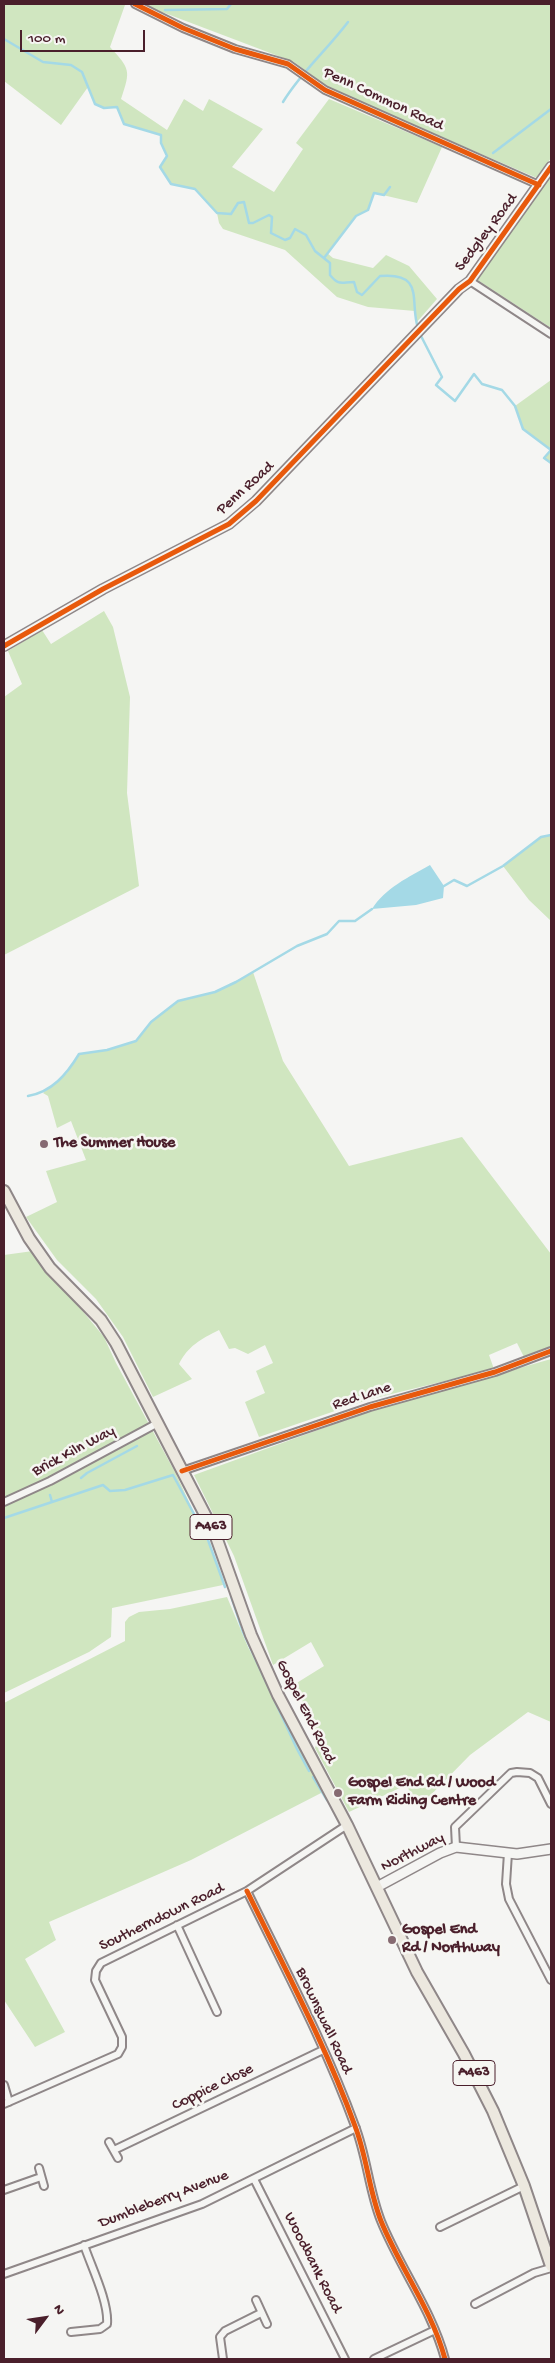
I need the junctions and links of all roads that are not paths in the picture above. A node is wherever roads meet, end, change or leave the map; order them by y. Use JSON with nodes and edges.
{"nodes":[{"id":1,"x":134,"y":4,"type":"edge"},
{"id":2,"x":551,"y":167,"type":"edge"},
{"id":3,"x":539,"y":185,"type":"junction"},
{"id":4,"x":470,"y":281,"type":"junction"},
{"id":5,"x":459,"y":289,"type":"joint"},
{"id":6,"x":551,"y":334,"type":"edge"},
{"id":7,"x":4,"y":646,"type":"edge"},
{"id":8,"x":4,"y":1190,"type":"edge"},
{"id":9,"x":551,"y":1352,"type":"edge"},
{"id":10,"x":156,"y":1424,"type":"junction"},
{"id":11,"x":182,"y":1471,"type":"junction"},
{"id":12,"x":4,"y":1502,"type":"edge"},
{"id":13,"x":551,"y":1804,"type":"edge"},
{"id":14,"x":347,"y":1825,"type":"junction"},
{"id":15,"x":456,"y":1847,"type":"junction"},
{"id":16,"x":551,"y":1849,"type":"edge"},
{"id":17,"x":508,"y":1853,"type":"junction"},
{"id":18,"x":377,"y":1888,"type":"junction"},
{"id":19,"x":247,"y":1892,"type":"junction"},
{"id":20,"x":177,"y":1925,"type":"junction"},
{"id":21,"x":551,"y":1980,"type":"edge"},
{"id":22,"x":216,"y":2012,"type":"dead end"},
{"id":23,"x":323,"y":2050,"type":"junction"},
{"id":24,"x":4,"y":2086,"type":"edge"},
{"id":25,"x":7,"y":2103,"type":"edge"},
{"id":26,"x":356,"y":2128,"type":"junction"},
{"id":27,"x":109,"y":2142,"type":"dead end"},
{"id":28,"x":114,"y":2150,"type":"junction"},
{"id":29,"x":118,"y":2158,"type":"dead end"},
{"id":30,"x":39,"y":2168,"type":"dead end"},
{"id":31,"x":41,"y":2177,"type":"junction"},
{"id":32,"x":254,"y":2179,"type":"junction"},
{"id":33,"x":44,"y":2186,"type":"dead end"},
{"id":34,"x":524,"y":2186,"type":"junction"},
{"id":35,"x":4,"y":2190,"type":"edge"},
{"id":36,"x":440,"y":2226,"type":"dead end"},
{"id":37,"x":84,"y":2244,"type":"junction"},
{"id":38,"x":551,"y":2267,"type":"edge"},
{"id":39,"x":4,"y":2274,"type":"edge"},
{"id":40,"x":256,"y":2300,"type":"dead end"},
{"id":41,"x":475,"y":2304,"type":"dead end"},
{"id":42,"x":261,"y":2313,"type":"junction"},
{"id":43,"x":267,"y":2324,"type":"dead end"},
{"id":44,"x":435,"y":2330,"type":"junction"},
{"id":45,"x":72,"y":2332,"type":"dead end"},
{"id":46,"x":223,"y":2359,"type":"edge"},
{"id":47,"x":345,"y":2359,"type":"edge"},
{"id":48,"x":374,"y":2359,"type":"edge"},
{"id":49,"x":446,"y":2359,"type":"edge"}],
"edges":[{"from":1,"to":3,"type":"street","name":"Penn Common Road"},
{"from":2,"to":3,"type":"street","name":"Sedgley Road"},
{"from":3,"to":4,"type":"street","name":"Sedgley Road"},
{"from":4,"to":5,"type":"street","name":"Sedgley Road"},
{"from":4,"to":6,"type":"street"},
{"from":5,"to":7,"type":"street","name":"Penn Road"},
{"from":8,"to":10,"type":"main road","name":"Gospel End Road","number":"A463"},
{"from":9,"to":11,"type":"street","name":"Red Lane"},
{"from":10,"to":11,"type":"main road","name":"Gospel End Road","number":"A463"},
{"from":10,"to":12,"type":"street","name":"Brick Kiln Way"},
{"from":11,"to":14,"type":"main road","name":"Gospel End Road","number":"A463"},
{"from":13,"to":15,"type":"street"},
{"from":14,"to":18,"type":"main road","name":"Gospel End Road","number":"A463"},
{"from":14,"to":19,"type":"street","name":"Southerndown Road"},
{"from":15,"to":17,"type":"street","name":"Northway"},
{"from":15,"to":18,"type":"street","name":"Northway"},
{"from":16,"to":17,"type":"street","name":"Northway"},
{"from":17,"to":21,"type":"street"},
{"from":18,"to":34,"type":"main road","name":"Gospel End Road","number":"A463"},
{"from":19,"to":20,"type":"street","name":"Southerndown Road"},
{"from":19,"to":23,"type":"street","name":"Brownswall Road"},
{"from":20,"to":22,"type":"street"},
{"from":20,"to":25,"type":"street","name":"Southerndown Road"},
{"from":23,"to":26,"type":"street","name":"Brownswall Road"},
{"from":23,"to":28,"type":"street","name":"Coppice Close"},
{"from":24,"to":25,"type":"street"},
{"from":26,"to":32,"type":"street","name":"Dumbleberry Avenue"},
{"from":26,"to":44,"type":"street","name":"Brownswall Road"},
{"from":27,"to":28,"type":"street"},
{"from":28,"to":29,"type":"street"},
{"from":30,"to":31,"type":"street"},
{"from":31,"to":33,"type":"street"},
{"from":31,"to":35,"type":"street"},
{"from":32,"to":37,"type":"street","name":"Dumbleberry Avenue"},
{"from":32,"to":47,"type":"street","name":"Woodbank Road"},
{"from":34,"to":36,"type":"street"},
{"from":34,"to":38,"type":"main road","name":"Gospel End Road","number":"A463"},
{"from":37,"to":39,"type":"street","name":"Dumbleberry Avenue"},
{"from":37,"to":45,"type":"street"},
{"from":38,"to":41,"type":"street"},
{"from":40,"to":42,"type":"street"},
{"from":42,"to":43,"type":"street"},
{"from":42,"to":46,"type":"street"},
{"from":44,"to":48,"type":"street"},
{"from":44,"to":49,"type":"street","name":"Brownswall Road"}]}
